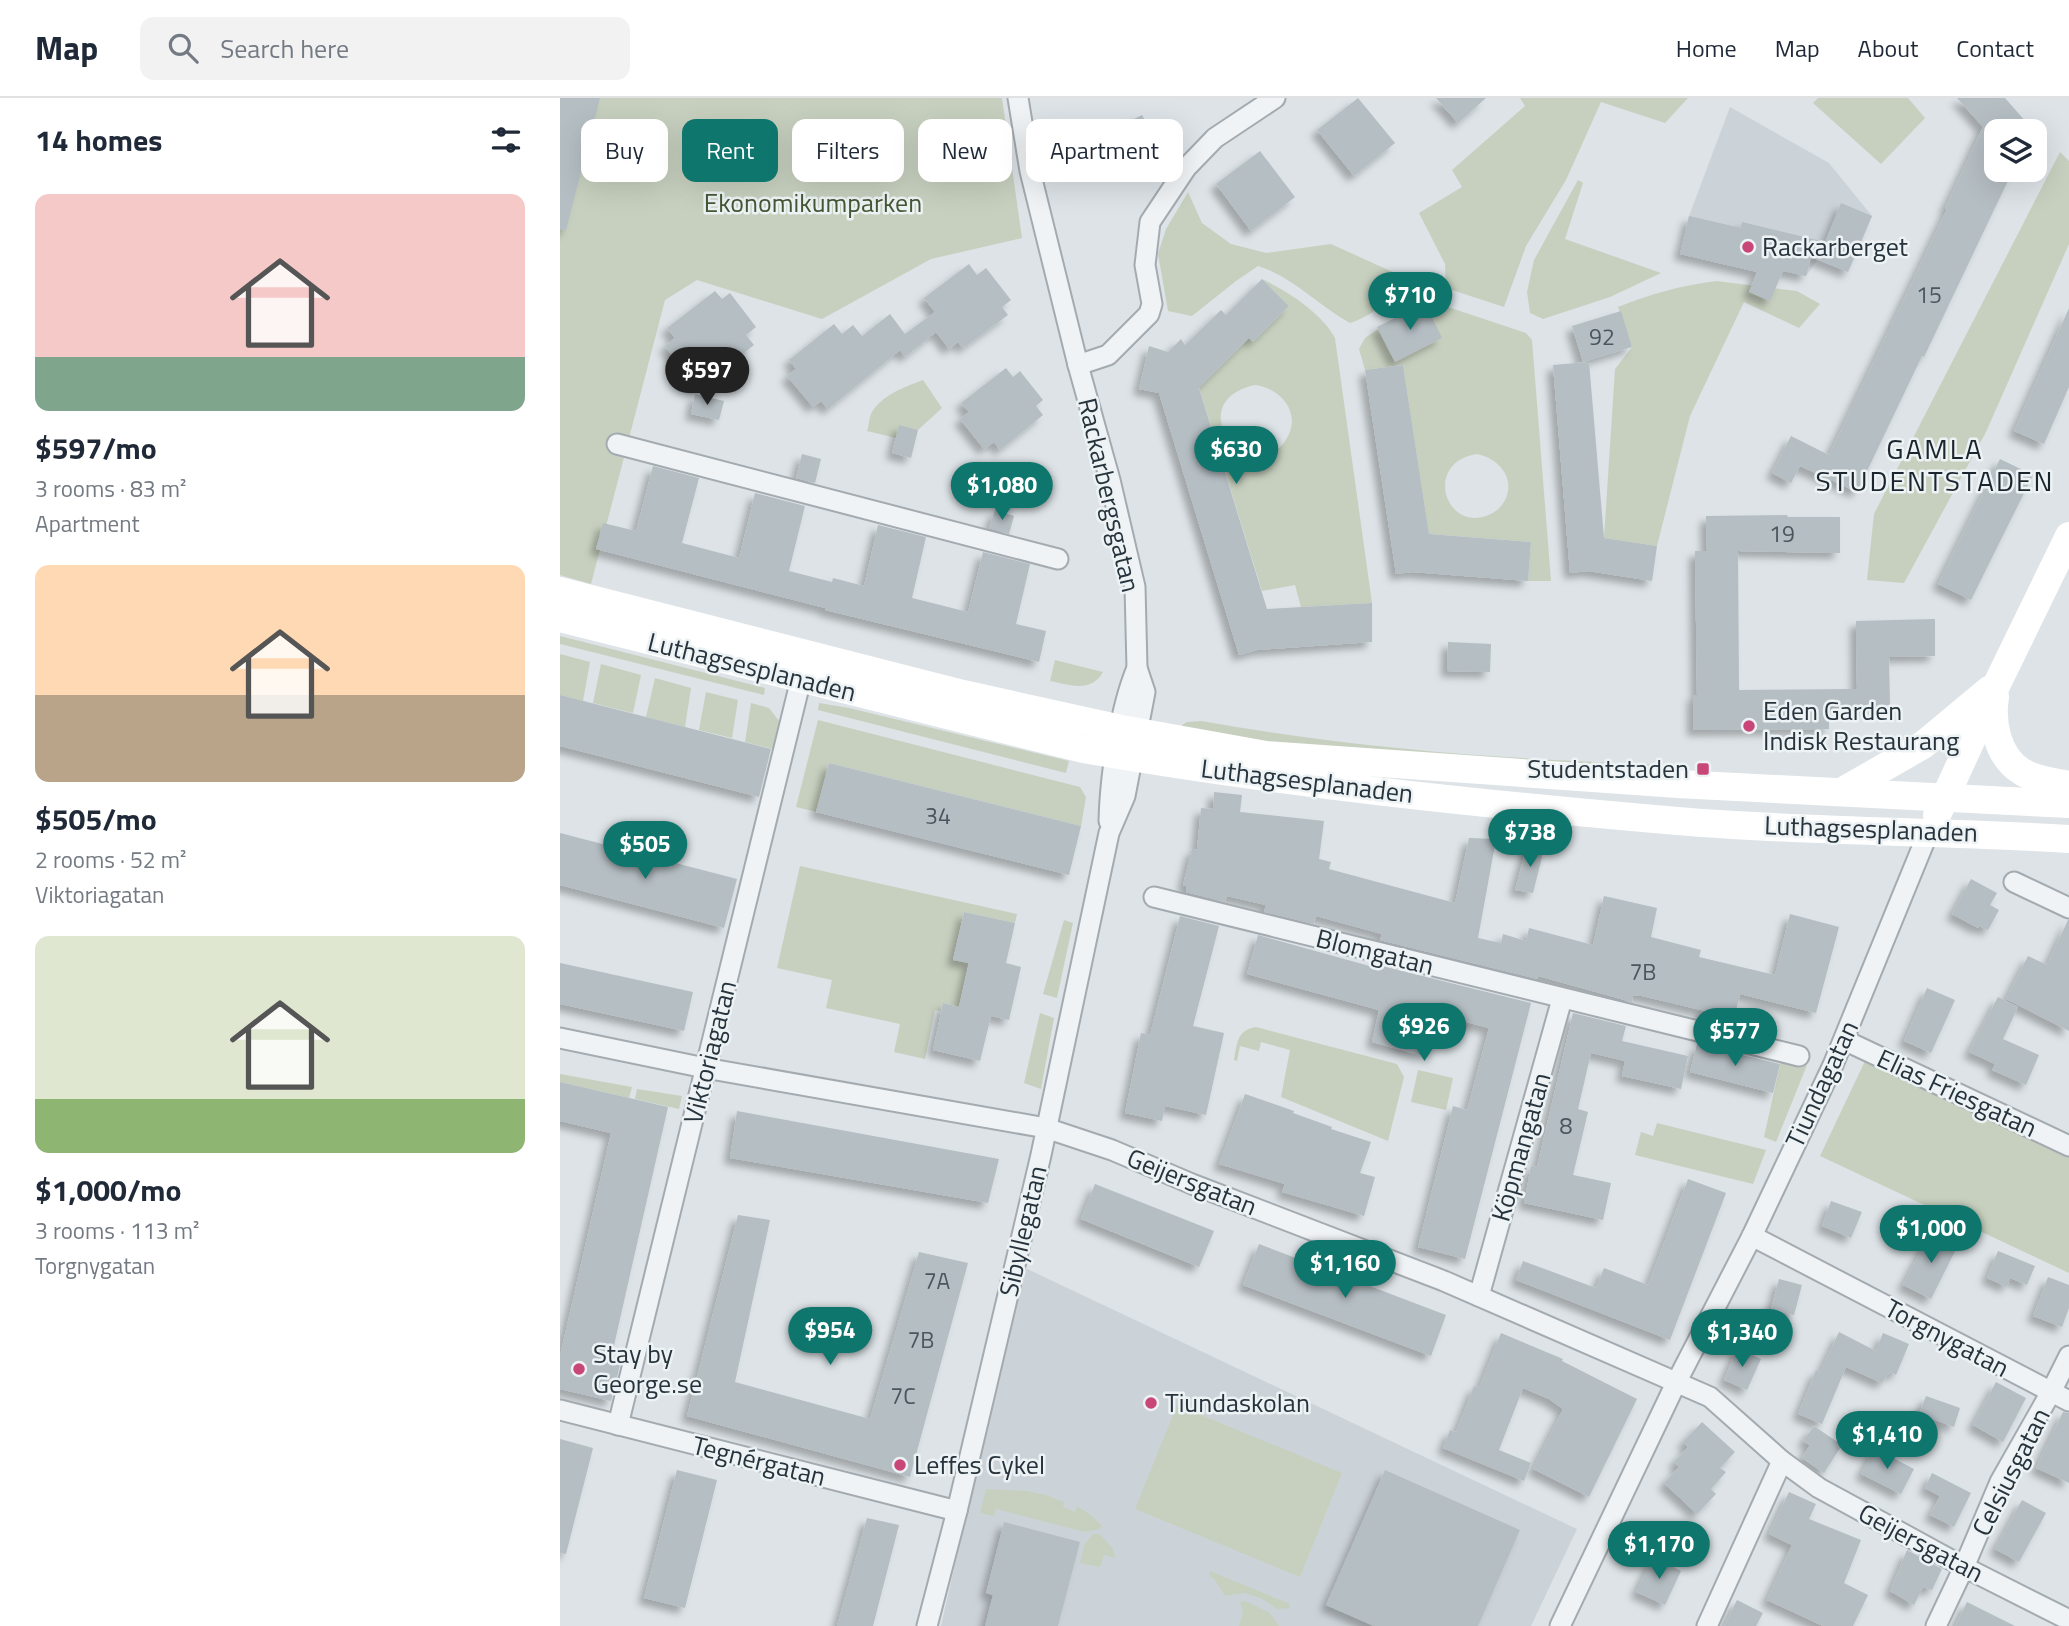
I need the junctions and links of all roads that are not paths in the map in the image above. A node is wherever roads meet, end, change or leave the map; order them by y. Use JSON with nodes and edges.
{"nodes":[{"id":1,"x":1018,"y":98,"type":"edge"},
{"id":2,"x":1275,"y":98,"type":"edge"},
{"id":3,"x":1078,"y":365,"type":"junction"},
{"id":4,"x":617,"y":444,"type":"dead end"},
{"id":5,"x":2069,"y":536,"type":"edge"},
{"id":6,"x":1058,"y":559,"type":"dead end"},
{"id":7,"x":560,"y":591,"type":"edge"},
{"id":8,"x":560,"y":618,"type":"edge"},
{"id":9,"x":801,"y":679,"type":"junction"},
{"id":10,"x":1997,"y":684,"type":"junction"},
{"id":11,"x":1127,"y":743,"type":"junction"},
{"id":12,"x":2069,"y":785,"type":"edge"},
{"id":13,"x":1843,"y":791,"type":"junction"},
{"id":14,"x":1944,"y":799,"type":"junction"},
{"id":15,"x":2069,"y":804,"type":"edge"},
{"id":16,"x":1928,"y":833,"type":"junction"},
{"id":17,"x":2069,"y":839,"type":"edge"},
{"id":18,"x":2014,"y":882,"type":"dead end"},
{"id":19,"x":1154,"y":897,"type":"dead end"},
{"id":20,"x":2069,"y":908,"type":"edge"},
{"id":21,"x":1562,"y":999,"type":"junction"},
{"id":22,"x":560,"y":1038,"type":"edge"},
{"id":23,"x":1844,"y":1040,"type":"junction"},
{"id":24,"x":1799,"y":1056,"type":"dead end"},
{"id":25,"x":705,"y":1068,"type":"junction"},
{"id":26,"x":1046,"y":1129,"type":"junction"},
{"id":27,"x":2069,"y":1146,"type":"edge"},
{"id":28,"x":1752,"y":1236,"type":"junction"},
{"id":29,"x":1479,"y":1296,"type":"junction"},
{"id":30,"x":2069,"y":1356,"type":"edge"},
{"id":31,"x":1676,"y":1383,"type":"junction"},
{"id":32,"x":2051,"y":1392,"type":"junction"},
{"id":33,"x":2069,"y":1401,"type":"edge"},
{"id":34,"x":560,"y":1410,"type":"edge"},
{"id":35,"x":618,"y":1424,"type":"junction"},
{"id":36,"x":1782,"y":1461,"type":"junction"},
{"id":37,"x":957,"y":1511,"type":"junction"},
{"id":38,"x":1964,"y":1567,"type":"junction"},
{"id":39,"x":2069,"y":1620,"type":"edge"},
{"id":40,"x":927,"y":1626,"type":"edge"},
{"id":41,"x":1560,"y":1626,"type":"edge"},
{"id":42,"x":1707,"y":1626,"type":"edge"},
{"id":43,"x":1936,"y":1626,"type":"edge"}],
"edges":[{"from":1,"to":3,"type":"street","name":"Rackarbergsgatan"},
{"from":2,"to":3,"type":"street","name":"Rackarbergsgatan"},
{"from":3,"to":11,"type":"street","name":"Rackarbergsgatan"},
{"from":4,"to":6,"type":"street"},
{"from":5,"to":10,"type":"main road","name":"Tiundagatan"},
{"from":7,"to":11,"type":"main road","name":"Luthagsesplanaden"},
{"from":8,"to":9,"type":"main road","name":"Luthagsesplanaden"},
{"from":9,"to":11,"type":"main road","name":"Luthagsesplanaden"},
{"from":9,"to":25,"type":"street","name":"Viktoriagatan"},
{"from":10,"to":12,"type":"main road"},
{"from":10,"to":13,"type":"main road"},
{"from":10,"to":14,"type":"main road","name":"Tiundagatan"},
{"from":11,"to":13,"type":"main road","name":"Luthagsesplanaden"},
{"from":11,"to":16,"type":"main road","name":"Luthagsesplanaden"},
{"from":11,"to":26,"type":"street","name":"Sibyllegatan"},
{"from":13,"to":14,"type":"main road","name":"Luthagsesplanaden"},
{"from":14,"to":15,"type":"main road","name":"Luthagsesplanaden"},
{"from":14,"to":16,"type":"main road","name":"Tiundagatan"},
{"from":16,"to":17,"type":"main road","name":"Luthagsesplanaden"},
{"from":16,"to":23,"type":"street","name":"Tiundagatan"},
{"from":18,"to":20,"type":"street"},
{"from":19,"to":21,"type":"street","name":"Blomgatan"},
{"from":21,"to":24,"type":"street","name":"Blomgatan"},
{"from":21,"to":29,"type":"street","name":"Köpmangatan"},
{"from":22,"to":25,"type":"street","name":"Geijersgatan"},
{"from":23,"to":27,"type":"street","name":"Elias Friesgatan"},
{"from":23,"to":28,"type":"street","name":"Tiundagatan"},
{"from":25,"to":26,"type":"street","name":"Geijersgatan"},
{"from":25,"to":35,"type":"street","name":"Viktoriagatan"},
{"from":26,"to":29,"type":"street","name":"Geijersgatan"},
{"from":26,"to":37,"type":"street","name":"Sibyllegatan"},
{"from":28,"to":31,"type":"street","name":"Tiundagatan"},
{"from":28,"to":32,"type":"street","name":"Torgnygatan"},
{"from":29,"to":31,"type":"street","name":"Geijersgatan"},
{"from":30,"to":32,"type":"street","name":"Celsiusgatan"},
{"from":31,"to":36,"type":"street","name":"Geijersgatan"},
{"from":31,"to":41,"type":"street","name":"Tiundagatan"},
{"from":32,"to":33,"type":"street","name":"Torgnygatan"},
{"from":32,"to":38,"type":"street","name":"Celsiusgatan"},
{"from":34,"to":35,"type":"street","name":"Tegnérgatan"},
{"from":35,"to":37,"type":"street","name":"Tegnérgatan"},
{"from":36,"to":38,"type":"street","name":"Geijersgatan"},
{"from":36,"to":42,"type":"street"},
{"from":37,"to":40,"type":"street","name":"Sibyllegatan"},
{"from":38,"to":39,"type":"street","name":"Geijersgatan"},
{"from":38,"to":43,"type":"street","name":"Celsiusgatan"}]}
